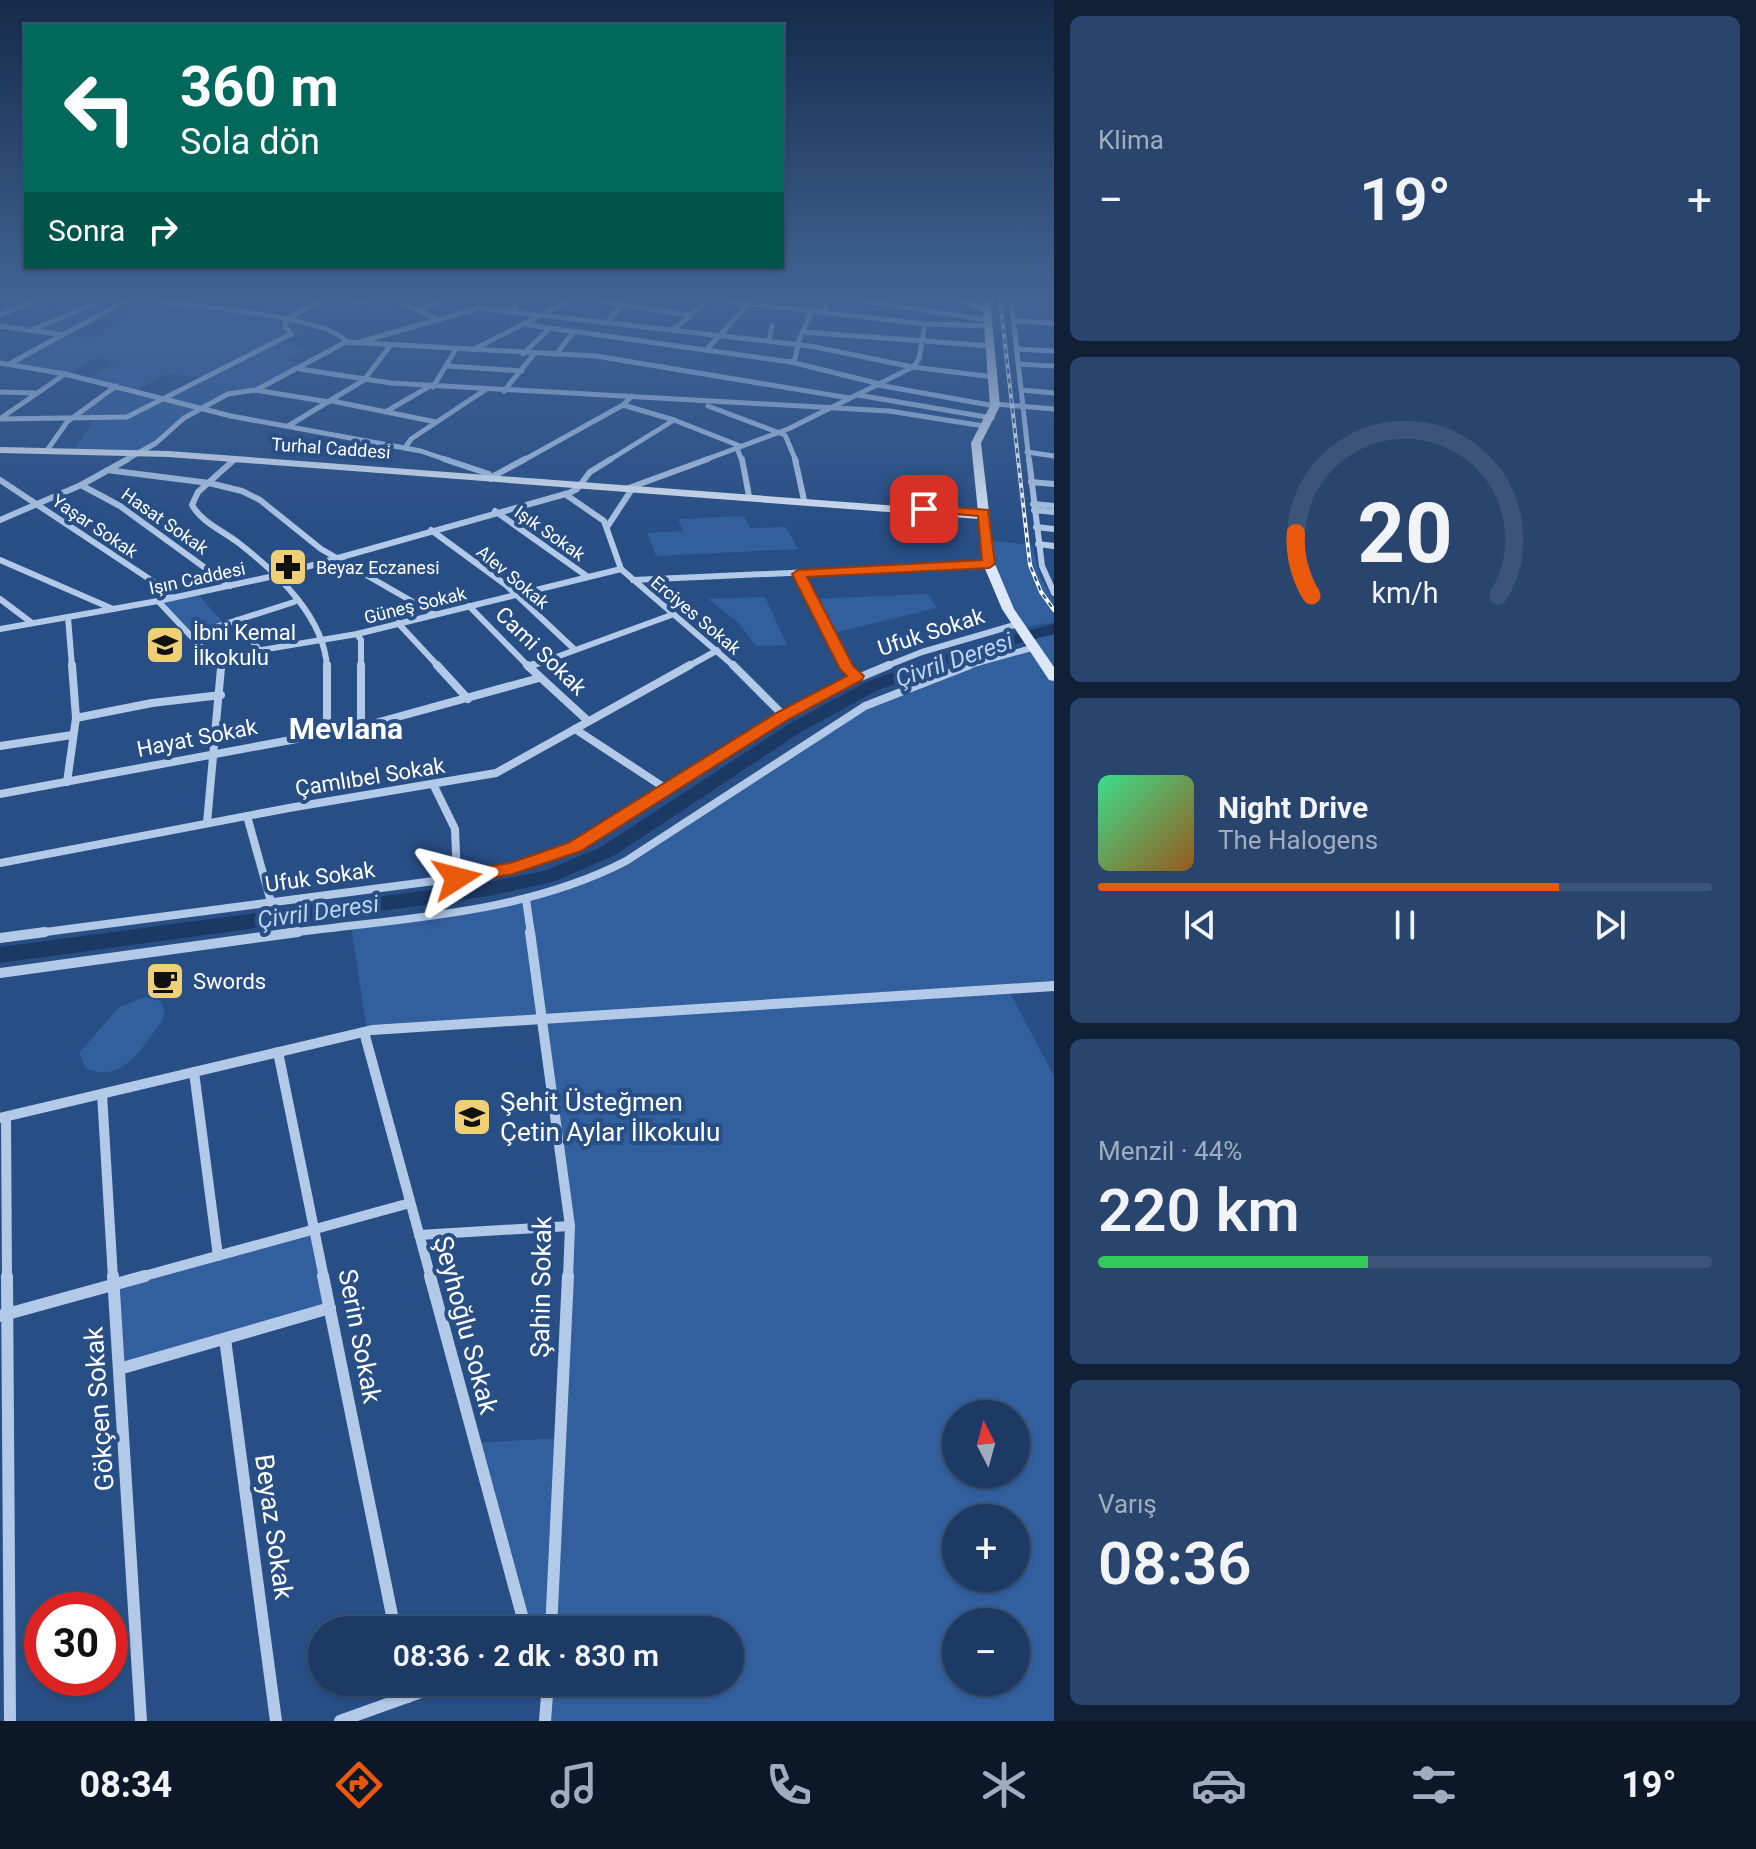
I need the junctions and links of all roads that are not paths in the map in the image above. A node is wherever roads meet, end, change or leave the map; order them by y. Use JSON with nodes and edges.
{"nodes":[{"id":1,"x":57,"y":379,"type":"edge"},
{"id":2,"x":88,"y":379,"type":"edge"},
{"id":3,"x":202,"y":379,"type":"edge"},
{"id":4,"x":281,"y":379,"type":"edge"},
{"id":5,"x":360,"y":379,"type":"edge"},
{"id":6,"x":437,"y":379,"type":"edge"},
{"id":7,"x":515,"y":379,"type":"edge"},
{"id":8,"x":736,"y":379,"type":"edge"},
{"id":9,"x":860,"y":379,"type":"edge"},
{"id":10,"x":888,"y":379,"type":"edge"},
{"id":11,"x":994,"y":379,"type":"edge"},
{"id":12,"x":1020,"y":379,"type":"edge"},
{"id":13,"x":364,"y":380,"type":"junction"},
{"id":14,"x":879,"y":384,"type":"junction"},
{"id":15,"x":116,"y":386,"type":"junction"},
{"id":16,"x":432,"y":386,"type":"junction"},
{"id":17,"x":255,"y":390,"type":"junction"},
{"id":18,"x":485,"y":390,"type":"junction"},
{"id":19,"x":1021,"y":390,"type":"junction"},
{"id":20,"x":504,"y":391,"type":"junction"},
{"id":21,"x":0,"y":392,"type":"edge"},
{"id":22,"x":1054,"y":393,"type":"edge"},
{"id":23,"x":35,"y":394,"type":"junction"},
{"id":24,"x":857,"y":394,"type":"junction"},
{"id":25,"x":632,"y":396,"type":"junction"},
{"id":26,"x":166,"y":397,"type":"junction"},
{"id":27,"x":849,"y":398,"type":"junction"},
{"id":28,"x":330,"y":401,"type":"junction"},
{"id":29,"x":697,"y":403,"type":"junction"},
{"id":30,"x":623,"y":405,"type":"junction"},
{"id":31,"x":1022,"y":407,"type":"junction"},
{"id":32,"x":200,"y":409,"type":"junction"},
{"id":33,"x":825,"y":409,"type":"junction"},
{"id":34,"x":1054,"y":409,"type":"edge"},
{"id":35,"x":386,"y":412,"type":"junction"},
{"id":36,"x":992,"y":413,"type":"junction"},
{"id":37,"x":0,"y":419,"type":"edge"},
{"id":38,"x":71,"y":419,"type":"junction"},
{"id":39,"x":674,"y":420,"type":"junction"},
{"id":40,"x":436,"y":422,"type":"junction"},
{"id":41,"x":287,"y":427,"type":"junction"},
{"id":42,"x":780,"y":432,"type":"junction"},
{"id":43,"x":739,"y":447,"type":"junction"},
{"id":44,"x":405,"y":448,"type":"junction"},
{"id":45,"x":48,"y":449,"type":"junction"},
{"id":46,"x":0,"y":450,"type":"edge"},
{"id":47,"x":138,"y":452,"type":"junction"},
{"id":48,"x":1027,"y":452,"type":"junction"},
{"id":49,"x":1054,"y":456,"type":"edge"},
{"id":50,"x":235,"y":459,"type":"junction"},
{"id":51,"x":107,"y":470,"type":"junction"},
{"id":52,"x":492,"y":478,"type":"junction"},
{"id":53,"x":0,"y":480,"type":"edge"},
{"id":54,"x":207,"y":482,"type":"junction"},
{"id":55,"x":1031,"y":482,"type":"junction"},
{"id":56,"x":1054,"y":484,"type":"edge"},
{"id":57,"x":81,"y":485,"type":"junction"},
{"id":58,"x":579,"y":485,"type":"junction"},
{"id":59,"x":628,"y":489,"type":"junction"},
{"id":60,"x":659,"y":492,"type":"junction"},
{"id":61,"x":565,"y":494,"type":"junction"},
{"id":62,"x":749,"y":496,"type":"junction"},
{"id":63,"x":804,"y":500,"type":"junction"},
{"id":64,"x":38,"y":505,"type":"junction"},
{"id":65,"x":1054,"y":506,"type":"edge"},
{"id":66,"x":1034,"y":507,"type":"junction"},
{"id":67,"x":495,"y":511,"type":"junction"},
{"id":68,"x":1054,"y":512,"type":"edge"},
{"id":69,"x":984,"y":514,"type":"junction"},
{"id":70,"x":0,"y":520,"type":"edge"},
{"id":71,"x":607,"y":527,"type":"junction"},
{"id":72,"x":1036,"y":527,"type":"junction"},
{"id":73,"x":1054,"y":529,"type":"edge"},
{"id":74,"x":431,"y":530,"type":"junction"},
{"id":75,"x":1038,"y":544,"type":"junction"},
{"id":76,"x":1054,"y":546,"type":"edge"},
{"id":77,"x":338,"y":558,"type":"junction"},
{"id":78,"x":0,"y":560,"type":"edge"},
{"id":79,"x":989,"y":564,"type":"junction"},
{"id":80,"x":621,"y":569,"type":"junction"},
{"id":81,"x":798,"y":574,"type":"junction"},
{"id":82,"x":274,"y":576,"type":"junction"},
{"id":83,"x":1050,"y":576,"type":"edge"},
{"id":84,"x":588,"y":577,"type":"junction"},
{"id":85,"x":633,"y":580,"type":"junction"},
{"id":86,"x":230,"y":586,"type":"junction"},
{"id":87,"x":1054,"y":592,"type":"edge"},
{"id":88,"x":518,"y":595,"type":"junction"},
{"id":89,"x":172,"y":598,"type":"junction"},
{"id":90,"x":0,"y":599,"type":"edge"},
{"id":91,"x":158,"y":601,"type":"junction"},
{"id":92,"x":294,"y":602,"type":"junction"},
{"id":93,"x":469,"y":606,"type":"junction"},
{"id":94,"x":115,"y":609,"type":"junction"},
{"id":95,"x":435,"y":614,"type":"junction"},
{"id":96,"x":674,"y":614,"type":"junction"},
{"id":97,"x":68,"y":617,"type":"junction"},
{"id":98,"x":237,"y":620,"type":"junction"},
{"id":99,"x":32,"y":623,"type":"junction"},
{"id":100,"x":398,"y":623,"type":"junction"},
{"id":101,"x":1020,"y":626,"type":"junction"},
{"id":102,"x":0,"y":629,"type":"edge"},
{"id":103,"x":357,"y":634,"type":"junction"},
{"id":104,"x":191,"y":635,"type":"junction"},
{"id":105,"x":322,"y":640,"type":"junction"},
{"id":106,"x":1033,"y":645,"type":"junction"},
{"id":107,"x":574,"y":649,"type":"junction"},
{"id":108,"x":718,"y":650,"type":"junction"},
{"id":109,"x":260,"y":651,"type":"junction"},
{"id":110,"x":213,"y":658,"type":"junction"},
{"id":111,"x":529,"y":667,"type":"junction"},
{"id":112,"x":857,"y":676,"type":"junction"},
{"id":113,"x":1054,"y":677,"type":"edge"},
{"id":114,"x":539,"y":678,"type":"junction"},
{"id":115,"x":221,"y":695,"type":"junction"},
{"id":116,"x":468,"y":699,"type":"junction"},
{"id":117,"x":784,"y":716,"type":"junction"},
{"id":118,"x":76,"y":718,"type":"junction"},
{"id":119,"x":588,"y":721,"type":"junction"},
{"id":120,"x":361,"y":727,"type":"junction"},
{"id":121,"x":575,"y":729,"type":"junction"},
{"id":122,"x":327,"y":732,"type":"junction"},
{"id":123,"x":72,"y":735,"type":"junction"},
{"id":124,"x":0,"y":746,"type":"edge"},
{"id":125,"x":214,"y":753,"type":"junction"},
{"id":126,"x":67,"y":782,"type":"junction"},
{"id":127,"x":433,"y":784,"type":"junction"},
{"id":128,"x":668,"y":790,"type":"junction"},
{"id":129,"x":0,"y":794,"type":"edge"},
{"id":130,"x":247,"y":816,"type":"junction"},
{"id":131,"x":207,"y":823,"type":"junction"},
{"id":132,"x":0,"y":863,"type":"edge"},
{"id":133,"x":457,"y":878,"type":"junction"},
{"id":134,"x":526,"y":899,"type":"junction"},
{"id":135,"x":271,"y":902,"type":"junction"},
{"id":136,"x":0,"y":938,"type":"edge"},
{"id":137,"x":0,"y":973,"type":"edge"},
{"id":138,"x":1054,"y":986,"type":"edge"},
{"id":139,"x":543,"y":1019,"type":"junction"},
{"id":140,"x":364,"y":1032,"type":"junction"},
{"id":141,"x":278,"y":1052,"type":"junction"},
{"id":142,"x":194,"y":1072,"type":"junction"},
{"id":143,"x":102,"y":1094,"type":"junction"},
{"id":144,"x":3,"y":1118,"type":"edge"},
{"id":145,"x":410,"y":1203,"type":"junction"},
{"id":146,"x":570,"y":1226,"type":"junction"},
{"id":147,"x":314,"y":1230,"type":"junction"},
{"id":148,"x":419,"y":1235,"type":"junction"},
{"id":149,"x":218,"y":1256,"type":"junction"},
{"id":150,"x":112,"y":1284,"type":"junction"},
{"id":151,"x":330,"y":1308,"type":"junction"},
{"id":152,"x":4,"y":1315,"type":"edge"},
{"id":153,"x":225,"y":1339,"type":"junction"},
{"id":154,"x":119,"y":1369,"type":"junction"},
{"id":155,"x":392,"y":1616,"type":"edge"},
{"id":156,"x":522,"y":1616,"type":"edge"},
{"id":157,"x":552,"y":1616,"type":"edge"},
{"id":158,"x":392,"y":1696,"type":"edge"},
{"id":159,"x":547,"y":1696,"type":"edge"},
{"id":160,"x":10,"y":1721,"type":"edge"},
{"id":161,"x":141,"y":1721,"type":"edge"},
{"id":162,"x":276,"y":1721,"type":"edge"},
{"id":163,"x":340,"y":1721,"type":"edge"},
{"id":164,"x":545,"y":1721,"type":"edge"}],
"edges":[{"from":1,"to":23,"type":"street"},
{"from":2,"to":15,"type":"street"},
{"from":3,"to":26,"type":"street"},
{"from":4,"to":17,"type":"street"},
{"from":5,"to":13,"type":"street"},
{"from":6,"to":16,"type":"street"},
{"from":7,"to":20,"type":"street"},
{"from":8,"to":27,"type":"street"},
{"from":9,"to":14,"type":"street"},
{"from":10,"to":14,"type":"street"},
{"from":11,"to":36,"type":"street"},
{"from":12,"to":19,"type":"street"},
{"from":13,"to":16,"type":"street"},
{"from":13,"to":28,"type":"street"},
{"from":14,"to":24,"type":"street"},
{"from":14,"to":36,"type":"street"},
{"from":15,"to":26,"type":"street"},
{"from":15,"to":38,"type":"street"},
{"from":16,"to":18,"type":"street"},
{"from":16,"to":35,"type":"street"},
{"from":17,"to":28,"type":"street"},
{"from":17,"to":32,"type":"street"},
{"from":18,"to":20,"type":"street"},
{"from":18,"to":40,"type":"street"},
{"from":19,"to":22,"type":"street"},
{"from":19,"to":31,"type":"street"},
{"from":20,"to":25,"type":"street"},
{"from":21,"to":23,"type":"street"},
{"from":23,"to":37,"type":"street"},
{"from":24,"to":27,"type":"street"},
{"from":24,"to":36,"type":"street"},
{"from":25,"to":29,"type":"street"},
{"from":25,"to":30,"type":"street"},
{"from":26,"to":32,"type":"street"},
{"from":26,"to":38,"type":"street"},
{"from":27,"to":33,"type":"street"},
{"from":28,"to":35,"type":"street"},
{"from":28,"to":41,"type":"street"},
{"from":29,"to":33,"type":"street"},
{"from":29,"to":42,"type":"street"},
{"from":30,"to":39,"type":"street"},
{"from":30,"to":52,"type":"street"},
{"from":31,"to":34,"type":"street"},
{"from":31,"to":36,"type":"street"},
{"from":31,"to":48,"type":"street"},
{"from":32,"to":41,"type":"street"},
{"from":32,"to":47,"type":"street"},
{"from":33,"to":36,"type":"street"},
{"from":33,"to":42,"type":"street"},
{"from":35,"to":40,"type":"street"},
{"from":36,"to":69,"type":"street"},
{"from":37,"to":38,"type":"street"},
{"from":38,"to":45,"type":"street"},
{"from":39,"to":43,"type":"street"},
{"from":39,"to":58,"type":"street","name":"Işın Caddesi"},
{"from":40,"to":44,"type":"street"},
{"from":41,"to":44,"type":"street"},
{"from":42,"to":43,"type":"street"},
{"from":42,"to":63,"type":"street"},
{"from":43,"to":59,"type":"street"},
{"from":43,"to":62,"type":"street"},
{"from":44,"to":52,"type":"street"},
{"from":45,"to":46,"type":"street","name":"Turhal Caddesi"},
{"from":45,"to":47,"type":"street","name":"Turhal Caddesi"},
{"from":47,"to":50,"type":"street","name":"Turhal Caddesi"},
{"from":47,"to":51,"type":"street"},
{"from":48,"to":49,"type":"street"},
{"from":48,"to":55,"type":"street"},
{"from":50,"to":52,"type":"street","name":"Turhal Caddesi"},
{"from":50,"to":54,"type":"street"},
{"from":51,"to":54,"type":"street"},
{"from":51,"to":57,"type":"street"},
{"from":52,"to":58,"type":"street","name":"Turhal Caddesi"},
{"from":53,"to":64,"type":"street","name":"Yaşar Sokak"},
{"from":54,"to":77,"type":"street"},
{"from":54,"to":82,"type":"street"},
{"from":55,"to":56,"type":"street"},
{"from":55,"to":66,"type":"street"},
{"from":57,"to":64,"type":"street"},
{"from":57,"to":86,"type":"street","name":"Hasat Sokak"},
{"from":58,"to":59,"type":"street","name":"Turhal Caddesi"},
{"from":58,"to":61,"type":"street","name":"Işın Caddesi"},
{"from":59,"to":60,"type":"street","name":"Turhal Caddesi"},
{"from":59,"to":71,"type":"street"},
{"from":60,"to":62,"type":"street","name":"Turhal Caddesi"},
{"from":60,"to":69,"type":"street","name":"Turhal Caddesi"},
{"from":61,"to":67,"type":"street","name":"Işın Caddesi"},
{"from":61,"to":71,"type":"street"},
{"from":62,"to":63,"type":"street","name":"Turhal Caddesi"},
{"from":63,"to":69,"type":"street","name":"Turhal Caddesi"},
{"from":64,"to":70,"type":"street"},
{"from":64,"to":89,"type":"street","name":"Yaşar Sokak"},
{"from":65,"to":66,"type":"street"},
{"from":66,"to":68,"type":"street"},
{"from":66,"to":72,"type":"street"},
{"from":67,"to":74,"type":"street","name":"Işın Caddesi"},
{"from":67,"to":84,"type":"street","name":"Işık Sokak"},
{"from":69,"to":79,"type":"street"},
{"from":71,"to":80,"type":"street","name":"Erciyes Sokak"},
{"from":72,"to":73,"type":"street"},
{"from":72,"to":75,"type":"street"},
{"from":74,"to":77,"type":"street","name":"Işın Caddesi"},
{"from":74,"to":88,"type":"street","name":"Alev Sokak"},
{"from":75,"to":76,"type":"street"},
{"from":75,"to":83,"type":"street"},
{"from":77,"to":82,"type":"street","name":"Işın Caddesi"},
{"from":77,"to":95,"type":"street"},
{"from":78,"to":94,"type":"street"},
{"from":79,"to":81,"type":"street"},
{"from":79,"to":101,"type":"street"},
{"from":80,"to":84,"type":"street","name":"Güneş Sokak"},
{"from":80,"to":85,"type":"street","name":"Erciyes Sokak"},
{"from":81,"to":85,"type":"street"},
{"from":81,"to":112,"type":"street"},
{"from":82,"to":86,"type":"street","name":"Işın Caddesi"},
{"from":82,"to":92,"type":"street"},
{"from":83,"to":87,"type":"street"},
{"from":84,"to":88,"type":"street","name":"Güneş Sokak"},
{"from":85,"to":96,"type":"street","name":"Erciyes Sokak"},
{"from":86,"to":89,"type":"street","name":"Işın Caddesi"},
{"from":88,"to":93,"type":"street","name":"Güneş Sokak"},
{"from":88,"to":107,"type":"street","name":"Alev Sokak"},
{"from":89,"to":91,"type":"street","name":"Işın Caddesi"},
{"from":90,"to":99,"type":"street"},
{"from":91,"to":94,"type":"street","name":"Işın Caddesi"},
{"from":91,"to":104,"type":"street"},
{"from":92,"to":98,"type":"street"},
{"from":92,"to":105,"type":"street"},
{"from":93,"to":95,"type":"street","name":"Güneş Sokak"},
{"from":93,"to":111,"type":"street","name":"Cami Sokak"},
{"from":94,"to":97,"type":"street","name":"Işın Caddesi"},
{"from":95,"to":100,"type":"street","name":"Güneş Sokak"},
{"from":96,"to":107,"type":"street"},
{"from":96,"to":108,"type":"street","name":"Erciyes Sokak"},
{"from":97,"to":99,"type":"street","name":"Işın Caddesi"},
{"from":97,"to":118,"type":"street"},
{"from":98,"to":104,"type":"street"},
{"from":98,"to":109,"type":"street"},
{"from":99,"to":102,"type":"street","name":"Işın Caddesi"},
{"from":100,"to":103,"type":"street","name":"Güneş Sokak"},
{"from":100,"to":116,"type":"street"},
{"from":101,"to":106,"type":"street"},
{"from":101,"to":112,"type":"street","name":"Ufuk Sokak"},
{"from":103,"to":105,"type":"street","name":"Güneş Sokak"},
{"from":103,"to":120,"type":"street"},
{"from":104,"to":110,"type":"street"},
{"from":105,"to":109,"type":"street","name":"Güneş Sokak"},
{"from":105,"to":122,"type":"street"},
{"from":106,"to":113,"type":"street"},
{"from":106,"to":134,"type":"street"},
{"from":107,"to":111,"type":"street"},
{"from":108,"to":117,"type":"street","name":"Erciyes Sokak"},
{"from":108,"to":119,"type":"street","name":"Çamlıbel Sokak"},
{"from":109,"to":110,"type":"street","name":"Güneş Sokak"},
{"from":110,"to":115,"type":"street"},
{"from":111,"to":114,"type":"street","name":"Cami Sokak"},
{"from":112,"to":117,"type":"street","name":"Ufuk Sokak"},
{"from":114,"to":116,"type":"street","name":"Hayat Sokak"},
{"from":114,"to":119,"type":"street","name":"Cami Sokak"},
{"from":115,"to":118,"type":"street"},
{"from":115,"to":125,"type":"street"},
{"from":116,"to":120,"type":"street","name":"Hayat Sokak"},
{"from":117,"to":128,"type":"street","name":"Ufuk Sokak"},
{"from":118,"to":123,"type":"street"},
{"from":119,"to":121,"type":"street","name":"Çamlıbel Sokak"},
{"from":120,"to":122,"type":"street","name":"Hayat Sokak"},
{"from":121,"to":127,"type":"street","name":"Çamlıbel Sokak"},
{"from":121,"to":128,"type":"street"},
{"from":122,"to":125,"type":"street","name":"Hayat Sokak"},
{"from":123,"to":124,"type":"street"},
{"from":123,"to":126,"type":"street"},
{"from":125,"to":126,"type":"street","name":"Hayat Sokak"},
{"from":125,"to":131,"type":"street"},
{"from":126,"to":129,"type":"street","name":"Hayat Sokak"},
{"from":127,"to":130,"type":"street","name":"Çamlıbel Sokak"},
{"from":127,"to":133,"type":"street"},
{"from":128,"to":133,"type":"street","name":"Ufuk Sokak"},
{"from":130,"to":131,"type":"street","name":"Çamlıbel Sokak"},
{"from":130,"to":135,"type":"street"},
{"from":131,"to":132,"type":"street","name":"Çamlıbel Sokak"},
{"from":133,"to":135,"type":"street","name":"Ufuk Sokak"},
{"from":134,"to":137,"type":"street"},
{"from":134,"to":139,"type":"street","name":"Şahin Sokak"},
{"from":135,"to":136,"type":"street","name":"Ufuk Sokak"},
{"from":138,"to":139,"type":"street"},
{"from":139,"to":140,"type":"street"},
{"from":139,"to":146,"type":"street","name":"Şahin Sokak"},
{"from":140,"to":141,"type":"street"},
{"from":140,"to":145,"type":"street","name":"Şeyhoğlu Sokak"},
{"from":141,"to":142,"type":"street"},
{"from":141,"to":147,"type":"street","name":"Serin Sokak"},
{"from":142,"to":143,"type":"street"},
{"from":142,"to":149,"type":"street"},
{"from":143,"to":144,"type":"street"},
{"from":143,"to":150,"type":"street","name":"Gökçen Sokak"},
{"from":144,"to":152,"type":"street"},
{"from":145,"to":147,"type":"street"},
{"from":145,"to":148,"type":"street","name":"Şeyhoğlu Sokak"},
{"from":146,"to":148,"type":"street"},
{"from":146,"to":157,"type":"street","name":"Şahin Sokak"},
{"from":147,"to":149,"type":"street"},
{"from":147,"to":151,"type":"street","name":"Serin Sokak"},
{"from":148,"to":156,"type":"street","name":"Şeyhoğlu Sokak"},
{"from":149,"to":150,"type":"street"},
{"from":150,"to":152,"type":"street"},
{"from":150,"to":154,"type":"street","name":"Gökçen Sokak"},
{"from":151,"to":153,"type":"street"},
{"from":151,"to":155,"type":"street","name":"Serin Sokak"},
{"from":152,"to":160,"type":"street"},
{"from":153,"to":154,"type":"street"},
{"from":153,"to":162,"type":"street","name":"Beyaz Sokak"},
{"from":154,"to":161,"type":"street","name":"Gökçen Sokak"},
{"from":158,"to":163,"type":"street"},
{"from":159,"to":164,"type":"street"}]}
